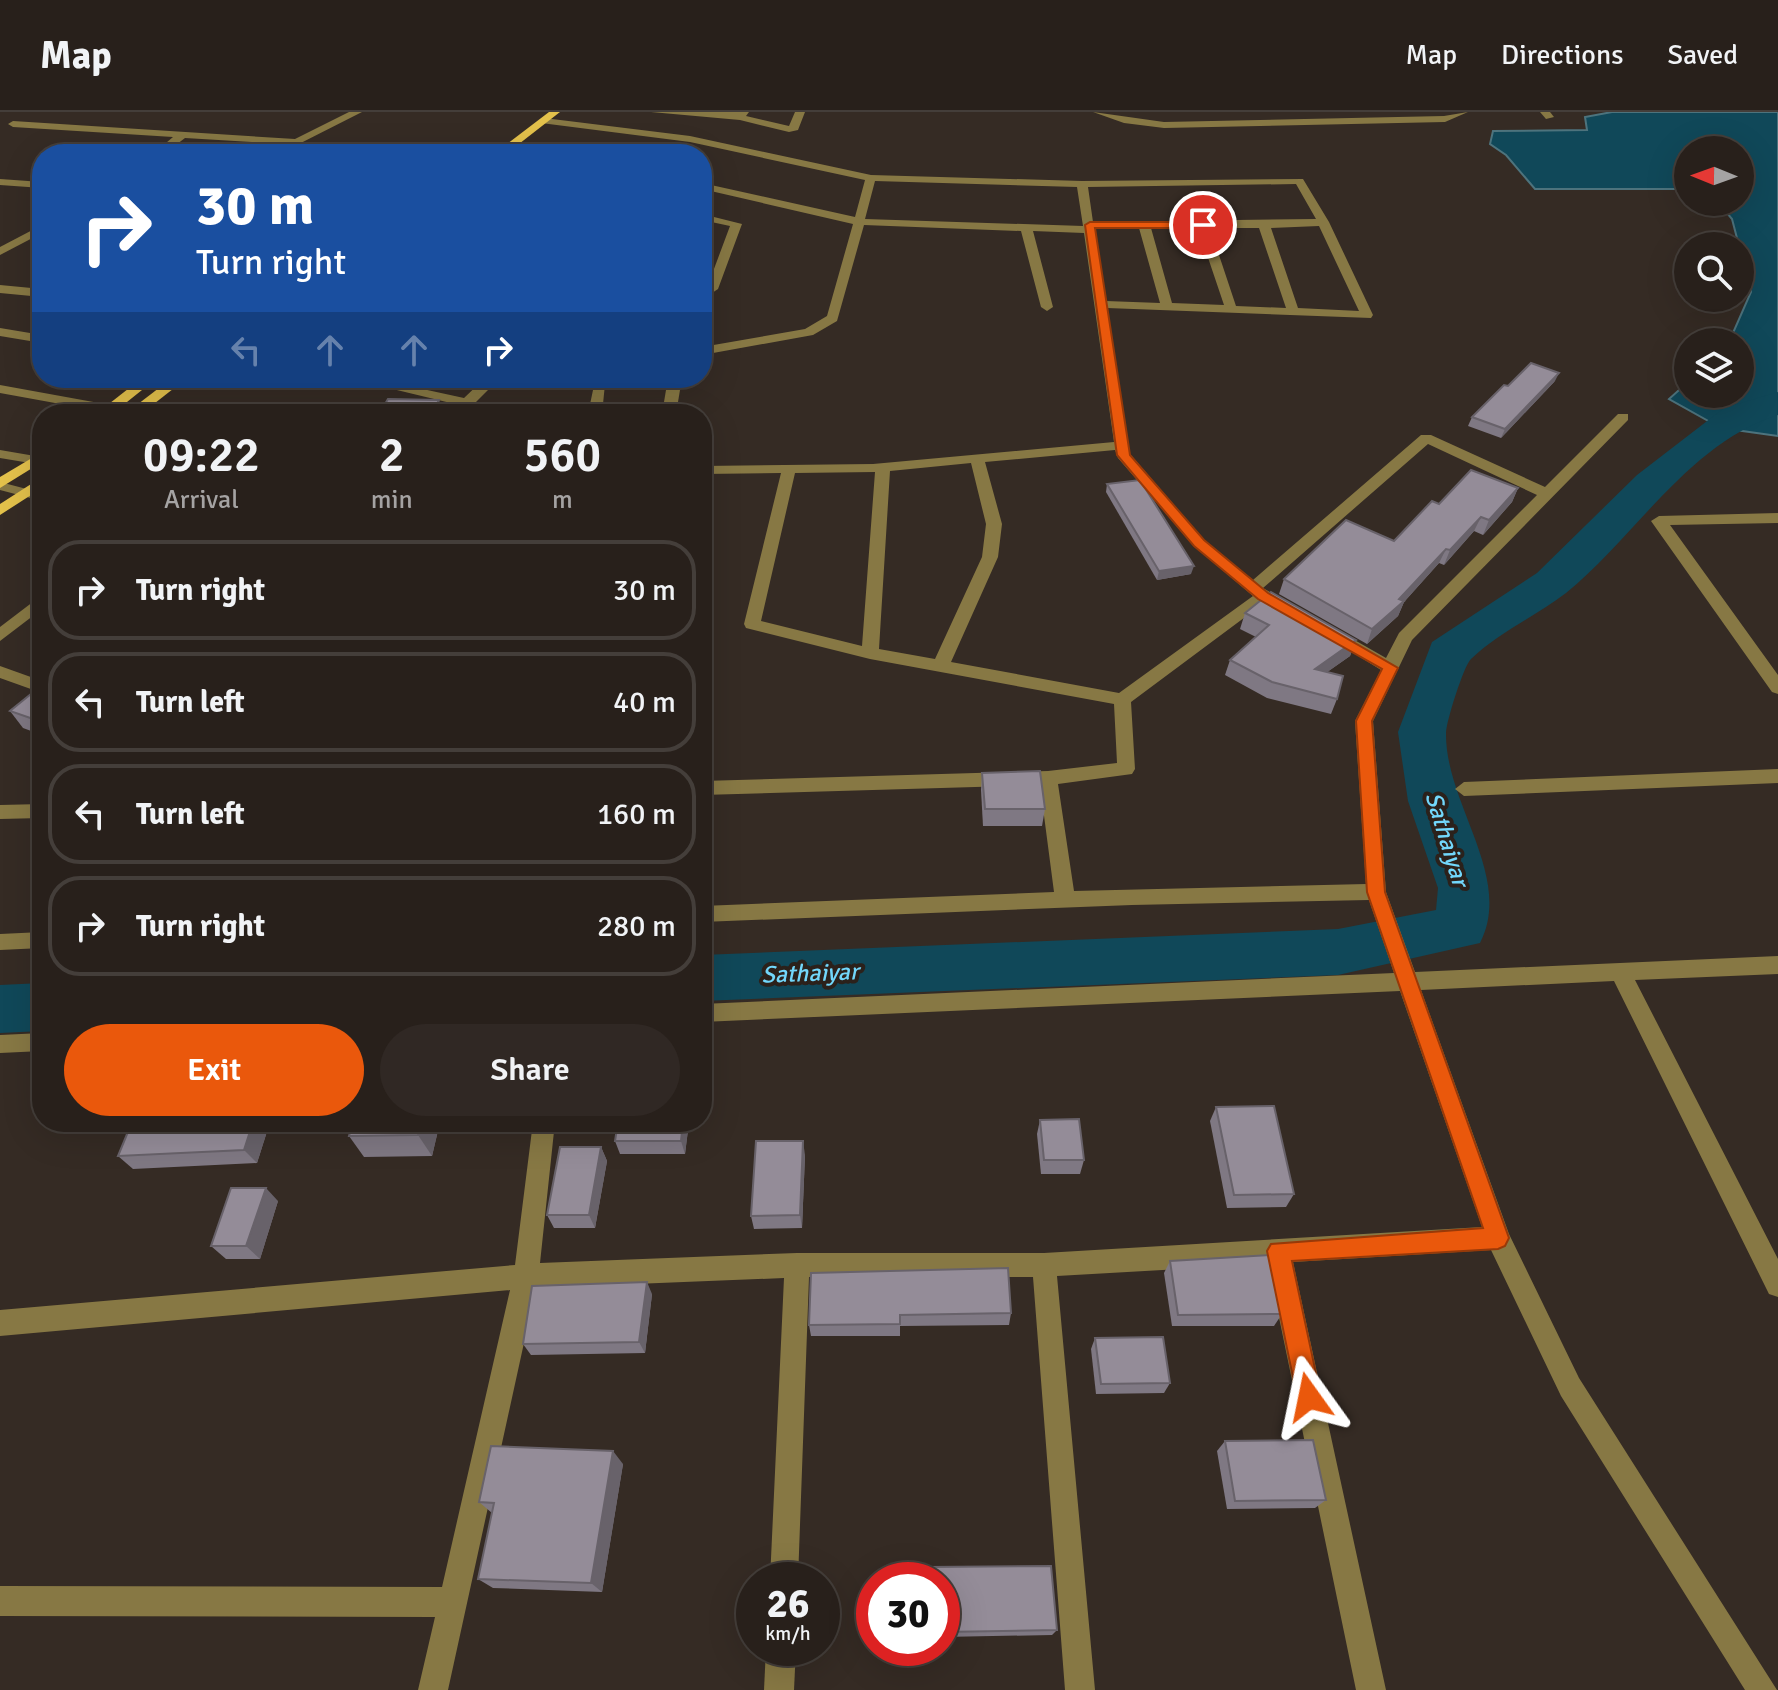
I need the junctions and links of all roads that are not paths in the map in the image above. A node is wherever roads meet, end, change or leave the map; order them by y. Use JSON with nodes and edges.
{"nodes":[{"id":1,"x":357,"y":112,"type":"edge"},
{"id":2,"x":555,"y":112,"type":"edge"},
{"id":3,"x":656,"y":112,"type":"edge"},
{"id":4,"x":800,"y":112,"type":"edge"},
{"id":5,"x":1098,"y":112,"type":"edge"},
{"id":6,"x":1463,"y":112,"type":"edge"},
{"id":7,"x":683,"y":113,"type":"edge"},
{"id":8,"x":742,"y":115,"type":"edge"},
{"id":9,"x":540,"y":117,"type":"edge"},
{"id":10,"x":13,"y":124,"type":"dead end"},
{"id":11,"x":181,"y":136,"type":"junction"},
{"id":12,"x":297,"y":142,"type":"junction"},
{"id":13,"x":171,"y":144,"type":"edge"},
{"id":14,"x":293,"y":144,"type":"edge"},
{"id":15,"x":504,"y":144,"type":"edge"},
{"id":16,"x":0,"y":169,"type":"edge"},
{"id":17,"x":871,"y":178,"type":"junction"},
{"id":18,"x":4,"y":182,"type":"edge"},
{"id":19,"x":32,"y":184,"type":"edge"},
{"id":20,"x":1082,"y":184,"type":"junction"},
{"id":21,"x":712,"y":188,"type":"edge"},
{"id":22,"x":712,"y":219,"type":"edge"},
{"id":23,"x":860,"y":222,"type":"junction"},
{"id":24,"x":1323,"y":222,"type":"junction"},
{"id":25,"x":1144,"y":225,"type":"junction"},
{"id":26,"x":1203,"y":225,"type":"junction"},
{"id":27,"x":1264,"y":225,"type":"junction"},
{"id":28,"x":1026,"y":228,"type":"junction"},
{"id":29,"x":1090,"y":228,"type":"junction"},
{"id":30,"x":32,"y":235,"type":"edge"},
{"id":31,"x":0,"y":252,"type":"edge"},
{"id":32,"x":0,"y":289,"type":"edge"},
{"id":33,"x":712,"y":289,"type":"edge"},
{"id":34,"x":32,"y":292,"type":"edge"},
{"id":35,"x":1101,"y":304,"type":"junction"},
{"id":36,"x":1047,"y":307,"type":"dead end"},
{"id":37,"x":1167,"y":307,"type":"junction"},
{"id":38,"x":1231,"y":309,"type":"junction"},
{"id":39,"x":1293,"y":312,"type":"junction"},
{"id":40,"x":0,"y":332,"type":"edge"},
{"id":41,"x":32,"y":337,"type":"edge"},
{"id":42,"x":712,"y":349,"type":"edge"},
{"id":43,"x":137,"y":388,"type":"edge"},
{"id":44,"x":167,"y":388,"type":"edge"},
{"id":45,"x":391,"y":388,"type":"edge"},
{"id":46,"x":483,"y":388,"type":"edge"},
{"id":47,"x":0,"y":389,"type":"edge"},
{"id":48,"x":69,"y":404,"type":"edge"},
{"id":49,"x":116,"y":404,"type":"edge"},
{"id":50,"x":145,"y":404,"type":"edge"},
{"id":51,"x":449,"y":404,"type":"edge"},
{"id":52,"x":468,"y":404,"type":"edge"},
{"id":53,"x":1623,"y":417,"type":"dead end"},
{"id":54,"x":1122,"y":445,"type":"junction"},
{"id":55,"x":0,"y":454,"type":"edge"},
{"id":56,"x":32,"y":457,"type":"edge"},
{"id":57,"x":977,"y":458,"type":"junction"},
{"id":58,"x":32,"y":463,"type":"edge"},
{"id":59,"x":883,"y":467,"type":"junction"},
{"id":60,"x":789,"y":469,"type":"junction"},
{"id":61,"x":712,"y":470,"type":"edge"},
{"id":62,"x":0,"y":485,"type":"edge"},
{"id":63,"x":32,"y":493,"type":"edge"},
{"id":64,"x":1547,"y":494,"type":"junction"},
{"id":65,"x":32,"y":495,"type":"edge"},
{"id":66,"x":0,"y":511,"type":"edge"},
{"id":67,"x":1778,"y":518,"type":"edge"},
{"id":68,"x":1258,"y":592,"type":"junction"},
{"id":69,"x":32,"y":611,"type":"edge"},
{"id":70,"x":1301,"y":618,"type":"edge"},
{"id":71,"x":1314,"y":625,"type":"edge"},
{"id":72,"x":0,"y":636,"type":"edge"},
{"id":73,"x":870,"y":653,"type":"junction"},
{"id":74,"x":940,"y":667,"type":"junction"},
{"id":75,"x":1391,"y":668,"type":"junction"},
{"id":76,"x":0,"y":672,"type":"edge"},
{"id":77,"x":32,"y":683,"type":"edge"},
{"id":78,"x":1778,"y":688,"type":"edge"},
{"id":79,"x":1122,"y":700,"type":"junction"},
{"id":80,"x":1778,"y":776,"type":"edge"},
{"id":81,"x":1048,"y":778,"type":"junction"},
{"id":82,"x":712,"y":788,"type":"edge"},
{"id":83,"x":1464,"y":789,"type":"dead end"},
{"id":84,"x":32,"y":811,"type":"edge"},
{"id":85,"x":0,"y":812,"type":"edge"},
{"id":86,"x":1065,"y":899,"type":"junction"},
{"id":87,"x":1379,"y":901,"type":"junction"},
{"id":88,"x":712,"y":914,"type":"edge"},
{"id":89,"x":32,"y":940,"type":"edge"},
{"id":90,"x":0,"y":942,"type":"edge"},
{"id":91,"x":1778,"y":965,"type":"edge"},
{"id":92,"x":1404,"y":969,"type":"junction"},
{"id":93,"x":1620,"y":972,"type":"junction"},
{"id":94,"x":712,"y":1012,"type":"edge"},
{"id":95,"x":32,"y":1042,"type":"edge"},
{"id":96,"x":0,"y":1044,"type":"edge"},
{"id":97,"x":543,"y":1132,"type":"edge"},
{"id":98,"x":1498,"y":1238,"type":"junction"},
{"id":99,"x":1768,"y":1246,"type":"edge"},
{"id":100,"x":1278,"y":1251,"type":"junction"},
{"id":101,"x":797,"y":1265,"type":"junction"},
{"id":102,"x":1044,"y":1265,"type":"junction"},
{"id":103,"x":526,"y":1276,"type":"junction"},
{"id":104,"x":1778,"y":1285,"type":"edge"},
{"id":105,"x":0,"y":1323,"type":"edge"},
{"id":106,"x":785,"y":1562,"type":"edge"},
{"id":107,"x":0,"y":1601,"type":"edge"},
{"id":108,"x":455,"y":1602,"type":"junction"},
{"id":109,"x":780,"y":1666,"type":"edge"},
{"id":110,"x":433,"y":1690,"type":"edge"},
{"id":111,"x":779,"y":1690,"type":"edge"},
{"id":112,"x":1080,"y":1690,"type":"edge"},
{"id":113,"x":1371,"y":1690,"type":"edge"},
{"id":114,"x":1762,"y":1690,"type":"edge"}],
"edges":[{"from":1,"to":12,"type":"street"},
{"from":2,"to":9,"type":"main road"},
{"from":3,"to":7,"type":"street"},
{"from":4,"to":8,"type":"street"},
{"from":5,"to":6,"type":"street"},
{"from":7,"to":8,"type":"street"},
{"from":9,"to":15,"type":"main road"},
{"from":9,"to":17,"type":"street"},
{"from":10,"to":11,"type":"street"},
{"from":11,"to":12,"type":"street"},
{"from":11,"to":13,"type":"street"},
{"from":12,"to":14,"type":"street"},
{"from":16,"to":18,"type":"street"},
{"from":17,"to":20,"type":"street"},
{"from":17,"to":23,"type":"street"},
{"from":18,"to":19,"type":"street"},
{"from":20,"to":24,"type":"street"},
{"from":20,"to":29,"type":"street"},
{"from":21,"to":23,"type":"street"},
{"from":22,"to":33,"type":"street"},
{"from":23,"to":28,"type":"street"},
{"from":23,"to":42,"type":"street"},
{"from":24,"to":27,"type":"street"},
{"from":24,"to":39,"type":"street"},
{"from":25,"to":26,"type":"street"},
{"from":25,"to":29,"type":"street"},
{"from":25,"to":37,"type":"street"},
{"from":26,"to":27,"type":"street"},
{"from":26,"to":38,"type":"street"},
{"from":27,"to":39,"type":"street"},
{"from":28,"to":29,"type":"street"},
{"from":28,"to":36,"type":"street"},
{"from":29,"to":35,"type":"street"},
{"from":30,"to":31,"type":"street"},
{"from":32,"to":34,"type":"street"},
{"from":35,"to":37,"type":"street"},
{"from":35,"to":54,"type":"street"},
{"from":37,"to":38,"type":"street"},
{"from":38,"to":39,"type":"street"},
{"from":40,"to":41,"type":"street"},
{"from":43,"to":49,"type":"main road"},
{"from":44,"to":50,"type":"main road"},
{"from":45,"to":51,"type":"street"},
{"from":46,"to":52,"type":"street"},
{"from":47,"to":48,"type":"street"},
{"from":53,"to":64,"type":"street"},
{"from":54,"to":57,"type":"street"},
{"from":54,"to":68,"type":"street"},
{"from":55,"to":56,"type":"street"},
{"from":57,"to":59,"type":"street"},
{"from":57,"to":74,"type":"street"},
{"from":58,"to":62,"type":"main road"},
{"from":59,"to":60,"type":"street"},
{"from":59,"to":73,"type":"street"},
{"from":60,"to":61,"type":"street"},
{"from":60,"to":73,"type":"street"},
{"from":62,"to":63,"type":"street"},
{"from":64,"to":68,"type":"street"},
{"from":64,"to":75,"type":"street"},
{"from":65,"to":66,"type":"main road"},
{"from":67,"to":78,"type":"street"},
{"from":68,"to":70,"type":"street"},
{"from":68,"to":79,"type":"street"},
{"from":69,"to":72,"type":"street"},
{"from":71,"to":75,"type":"street"},
{"from":73,"to":74,"type":"street"},
{"from":74,"to":79,"type":"street"},
{"from":75,"to":87,"type":"street"},
{"from":76,"to":77,"type":"street"},
{"from":79,"to":81,"type":"street"},
{"from":80,"to":83,"type":"street"},
{"from":81,"to":82,"type":"street"},
{"from":81,"to":86,"type":"street"},
{"from":84,"to":85,"type":"street"},
{"from":86,"to":87,"type":"street"},
{"from":86,"to":88,"type":"street"},
{"from":87,"to":92,"type":"street"},
{"from":89,"to":90,"type":"street"},
{"from":91,"to":93,"type":"street"},
{"from":92,"to":93,"type":"street"},
{"from":92,"to":94,"type":"street"},
{"from":92,"to":98,"type":"street"},
{"from":93,"to":99,"type":"street"},
{"from":95,"to":96,"type":"street"},
{"from":97,"to":103,"type":"street"},
{"from":98,"to":100,"type":"street"},
{"from":98,"to":114,"type":"street"},
{"from":99,"to":104,"type":"street"},
{"from":100,"to":102,"type":"street"},
{"from":100,"to":113,"type":"street"},
{"from":101,"to":102,"type":"street"},
{"from":101,"to":103,"type":"street"},
{"from":101,"to":106,"type":"street"},
{"from":102,"to":112,"type":"street"},
{"from":103,"to":105,"type":"street"},
{"from":103,"to":108,"type":"street"},
{"from":107,"to":108,"type":"street"},
{"from":108,"to":110,"type":"street"},
{"from":109,"to":111,"type":"street"}]}
